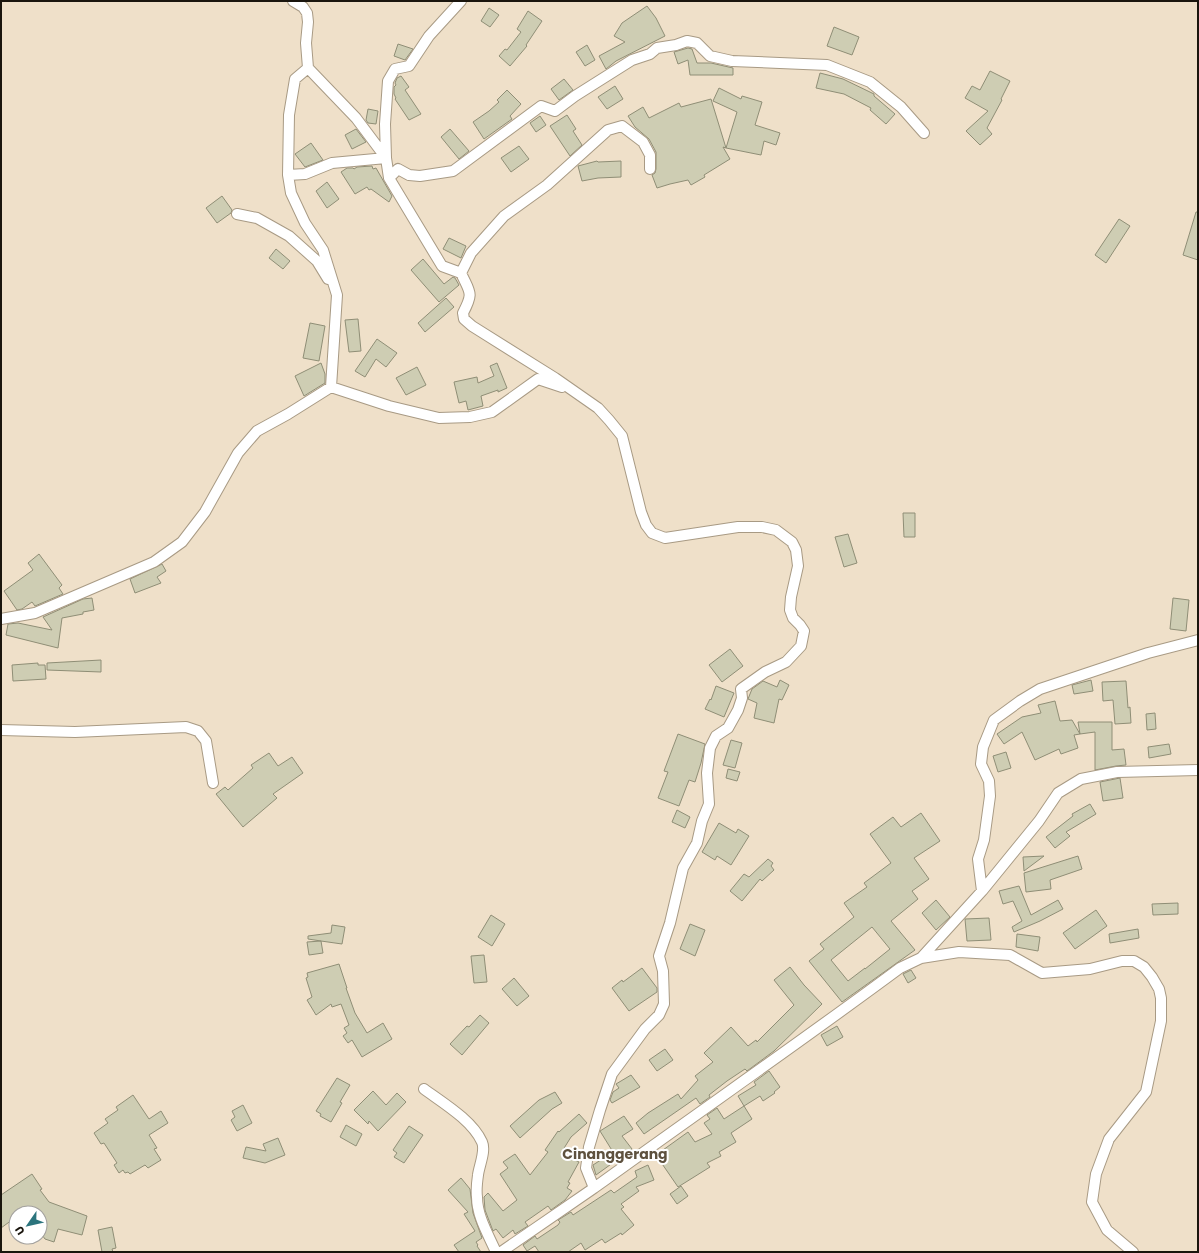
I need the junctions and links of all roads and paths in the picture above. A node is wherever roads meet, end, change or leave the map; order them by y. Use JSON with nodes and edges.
{"nodes":[{"id":1,"x":293,"y":1,"type":"edge"},
{"id":2,"x":461,"y":1,"type":"edge"},
{"id":3,"x":308,"y":68,"type":"junction"},
{"id":4,"x":924,"y":133,"type":"dead end"},
{"id":5,"x":386,"y":158,"type":"junction"},
{"id":6,"x":650,"y":169,"type":"dead end"},
{"id":7,"x":288,"y":174,"type":"junction"},
{"id":8,"x":389,"y":178,"type":"junction"},
{"id":9,"x":237,"y":214,"type":"dead end"},
{"id":10,"x":460,"y":273,"type":"junction"},
{"id":11,"x":337,"y":295,"type":"junction"},
{"id":12,"x":331,"y":388,"type":"junction"},
{"id":13,"x":573,"y":391,"type":"junction"},
{"id":14,"x":1,"y":619,"type":"edge"},
{"id":15,"x":1198,"y":640,"type":"edge"},
{"id":16,"x":1,"y":730,"type":"edge"},
{"id":17,"x":1198,"y":770,"type":"edge"},
{"id":18,"x":213,"y":782,"type":"dead end"},
{"id":19,"x":982,"y":891,"type":"junction"},
{"id":20,"x":921,"y":958,"type":"junction"},
{"id":21,"x":424,"y":1089,"type":"dead end"},
{"id":22,"x":594,"y":1188,"type":"junction"},
{"id":23,"x":496,"y":1252,"type":"edge"},
{"id":24,"x":500,"y":1252,"type":"edge"},
{"id":25,"x":1133,"y":1252,"type":"edge"}],
"edges":[{"from":1,"to":3,"type":"street"},
{"from":2,"to":5,"type":"street"},
{"from":3,"to":5,"type":"street"},
{"from":3,"to":7,"type":"street"},
{"from":4,"to":8,"type":"street"},
{"from":5,"to":7,"type":"street"},
{"from":5,"to":8,"type":"street"},
{"from":6,"to":10,"type":"street"},
{"from":7,"to":11,"type":"street"},
{"from":8,"to":10,"type":"street"},
{"from":9,"to":11,"type":"street"},
{"from":10,"to":13,"type":"street"},
{"from":11,"to":12,"type":"street"},
{"from":12,"to":13,"type":"street"},
{"from":12,"to":14,"type":"street"},
{"from":13,"to":22,"type":"street"},
{"from":15,"to":19,"type":"street"},
{"from":16,"to":18,"type":"street"},
{"from":17,"to":19,"type":"street"},
{"from":19,"to":20,"type":"street"},
{"from":20,"to":22,"type":"street"},
{"from":20,"to":25,"type":"street"},
{"from":21,"to":23,"type":"street"},
{"from":22,"to":24,"type":"street"}]}
